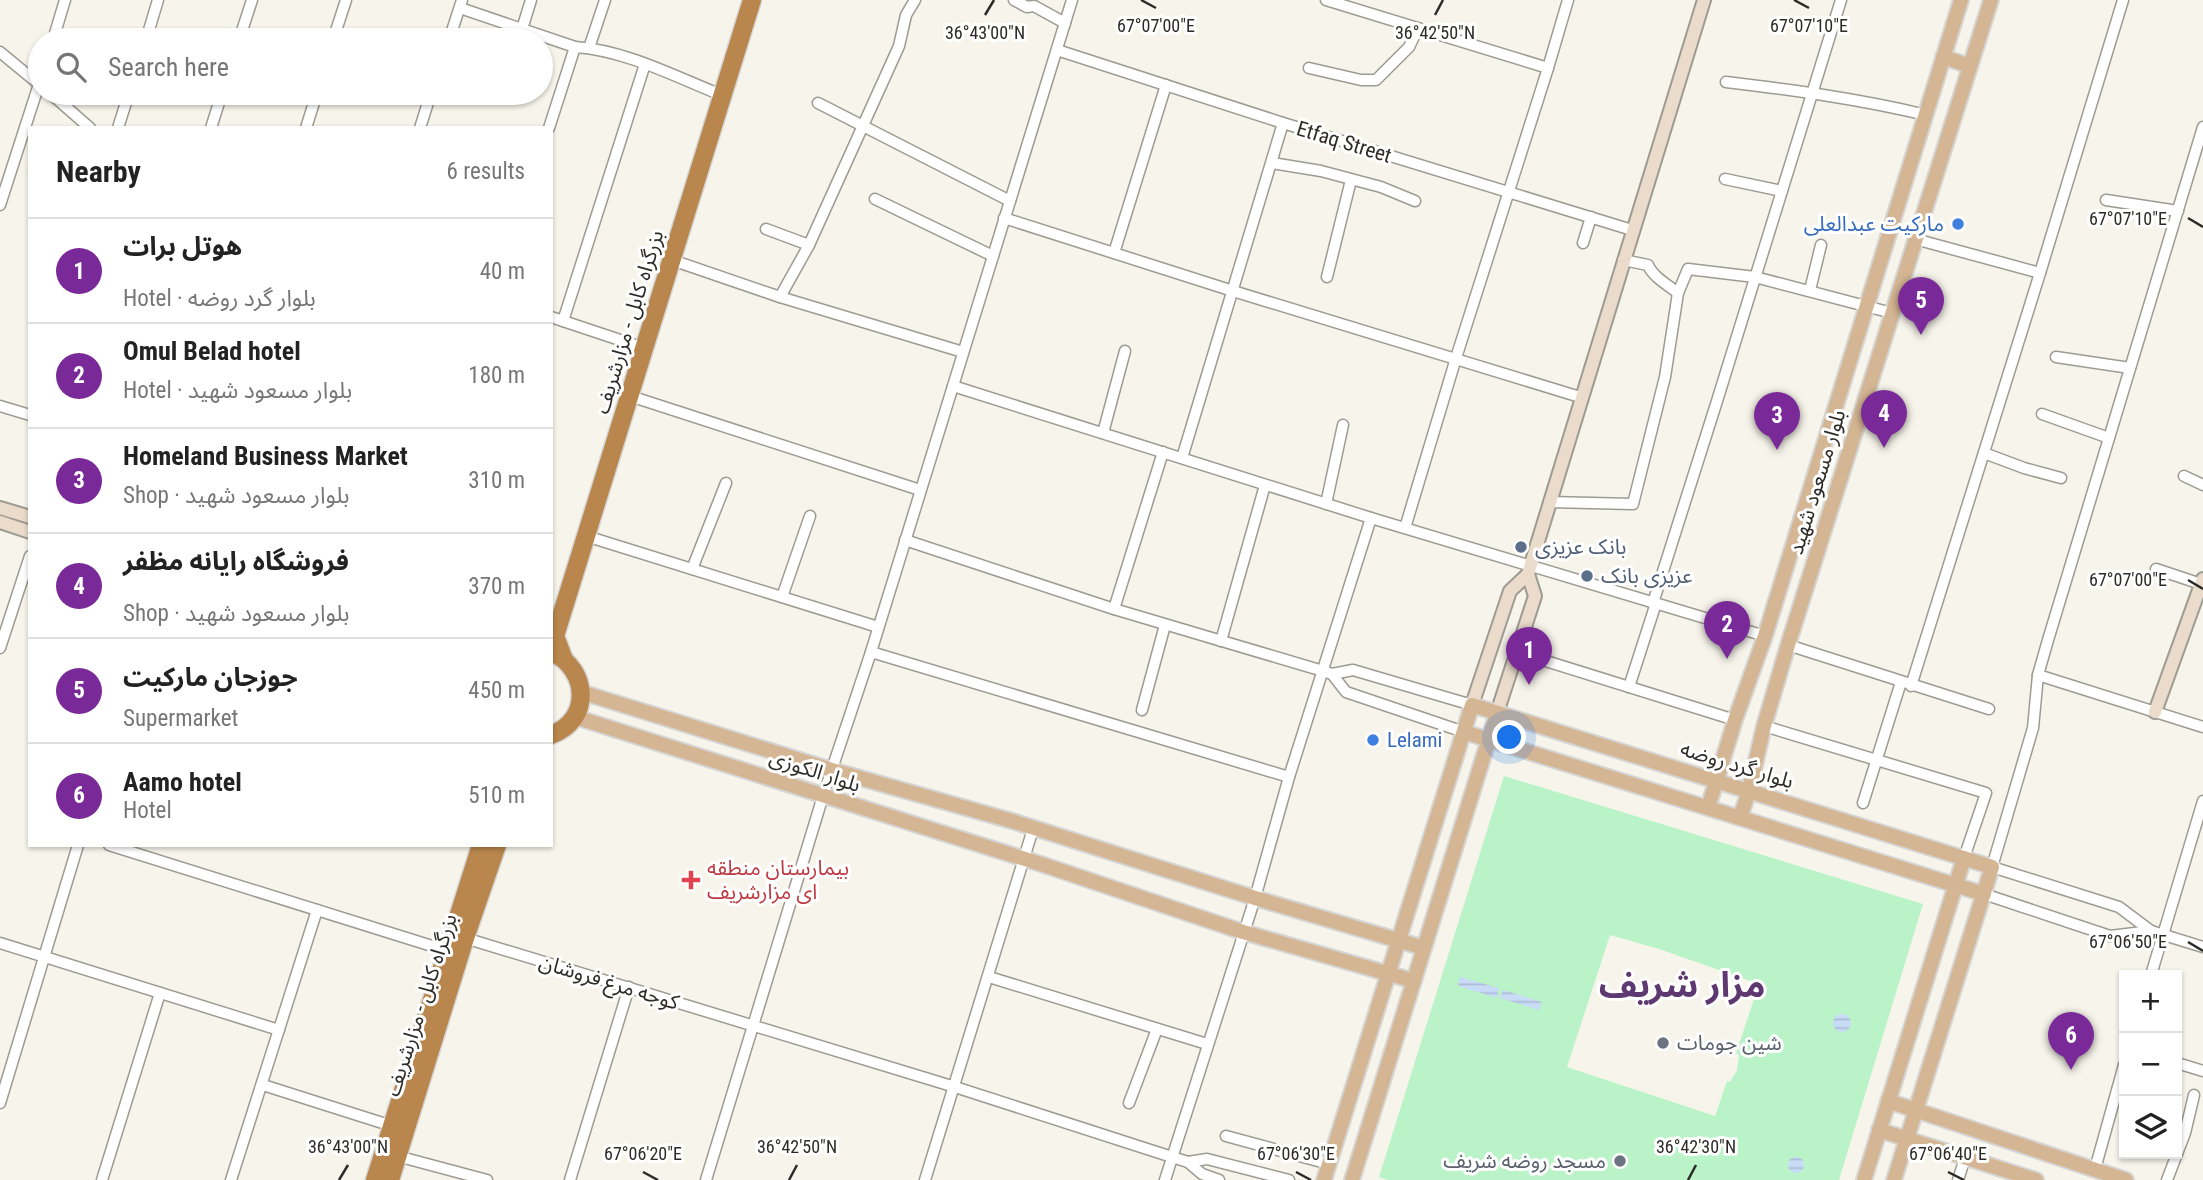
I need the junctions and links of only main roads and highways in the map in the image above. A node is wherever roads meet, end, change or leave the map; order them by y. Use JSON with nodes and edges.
{"nodes":[{"id":1,"x":742,"y":0,"type":"edge"},
{"id":2,"x":752,"y":0,"type":"edge"},
{"id":3,"x":1961,"y":0,"type":"edge"},
{"id":4,"x":1991,"y":0,"type":"edge"},
{"id":5,"x":1943,"y":57,"type":"junction"},
{"id":6,"x":1970,"y":66,"type":"junction"},
{"id":7,"x":1905,"y":183,"type":"junction"},
{"id":8,"x":1931,"y":191,"type":"junction"},
{"id":9,"x":1829,"y":424,"type":"junction"},
{"id":10,"x":1855,"y":432,"type":"junction"},
{"id":11,"x":553,"y":607,"type":"edge"},
{"id":12,"x":1760,"y":651,"type":"junction"},
{"id":13,"x":557,"y":655,"type":"edge"},
{"id":14,"x":1783,"y":659,"type":"junction"},
{"id":15,"x":581,"y":692,"type":"junction"},
{"id":16,"x":1497,"y":713,"type":"junction"},
{"id":17,"x":575,"y":717,"type":"junction"},
{"id":18,"x":1464,"y":732,"type":"junction"},
{"id":19,"x":553,"y":734,"type":"edge"},
{"id":20,"x":1489,"y":740,"type":"junction"},
{"id":21,"x":1716,"y":781,"type":"junction"},
{"id":22,"x":1749,"y":791,"type":"junction"},
{"id":23,"x":1708,"y":808,"type":"junction"},
{"id":24,"x":1740,"y":818,"type":"junction"},
{"id":25,"x":480,"y":847,"type":"edge"},
{"id":26,"x":496,"y":847,"type":"edge"},
{"id":27,"x":1965,"y":858,"type":"junction"},
{"id":28,"x":1956,"y":885,"type":"junction"},
{"id":29,"x":1984,"y":894,"type":"junction"},
{"id":30,"x":1399,"y":940,"type":"junction"},
{"id":31,"x":1424,"y":948,"type":"junction"},
{"id":32,"x":1388,"y":974,"type":"junction"},
{"id":33,"x":1414,"y":981,"type":"junction"},
{"id":34,"x":1888,"y":1101,"type":"junction"},
{"id":35,"x":1916,"y":1110,"type":"junction"},
{"id":36,"x":1879,"y":1130,"type":"junction"},
{"id":37,"x":1907,"y":1139,"type":"junction"},
{"id":38,"x":375,"y":1180,"type":"edge"},
{"id":39,"x":390,"y":1180,"type":"edge"},
{"id":40,"x":1324,"y":1180,"type":"edge"},
{"id":41,"x":1352,"y":1180,"type":"edge"},
{"id":42,"x":1864,"y":1180,"type":"edge"},
{"id":43,"x":1894,"y":1180,"type":"edge"},
{"id":44,"x":2036,"y":1180,"type":"edge"},
{"id":45,"x":2126,"y":1180,"type":"edge"}],
"edges":[{"from":1,"to":11,"type":"highway","name":"بزرگراه کابل - مزارشریف"},
{"from":2,"to":13,"type":"highway","name":"بزرگراه کابل - مزارشریف"},
{"from":3,"to":5,"type":"main road","name":"بلوار مسعود شهید"},
{"from":4,"to":6,"type":"main road","name":"بلوار مسعود شهید"},
{"from":5,"to":6,"type":"main road"},
{"from":5,"to":7,"type":"main road","name":"بلوار مسعود شهید"},
{"from":6,"to":8,"type":"main road","name":"بلوار مسعود شهید"},
{"from":7,"to":8,"type":"main road"},
{"from":7,"to":9,"type":"main road","name":"بلوار مسعود شهید"},
{"from":8,"to":10,"type":"main road","name":"بلوار مسعود شهید"},
{"from":9,"to":10,"type":"main road"},
{"from":9,"to":12,"type":"main road","name":"بلوار مسعود شهید"},
{"from":10,"to":14,"type":"main road","name":"بلوار مسعود شهید"},
{"from":12,"to":14,"type":"main road"},
{"from":12,"to":21,"type":"main road","name":"بلوار مسعود شهید"},
{"from":13,"to":15,"type":"highway"},
{"from":14,"to":22,"type":"main road","name":"بلوار مسعود شهید"},
{"from":15,"to":17,"type":"highway"},
{"from":15,"to":30,"type":"main road","name":"بلوار الکوزی"},
{"from":16,"to":18,"type":"main road","name":"بلوار گرد روضه"},
{"from":16,"to":20,"type":"main road"},
{"from":16,"to":21,"type":"main road","name":"بلوار گرد روضه"},
{"from":17,"to":19,"type":"highway"},
{"from":17,"to":32,"type":"main road","name":"بلوار الکوزی"},
{"from":18,"to":20,"type":"main road"},
{"from":18,"to":30,"type":"main road"},
{"from":20,"to":23,"type":"main road"},
{"from":20,"to":31,"type":"main road"},
{"from":21,"to":22,"type":"main road","name":"بلوار گرد روضه"},
{"from":21,"to":23,"type":"main road","name":"بلوار مسعود شهید"},
{"from":22,"to":24,"type":"main road","name":"بلوار مسعود شهید"},
{"from":22,"to":27,"type":"main road","name":"بلوار گرد روضه"},
{"from":23,"to":24,"type":"main road"},
{"from":24,"to":28,"type":"main road"},
{"from":25,"to":38,"type":"highway","name":"بزرگراه کابل - مزارشریف"},
{"from":26,"to":39,"type":"highway","name":"بزرگراه کابل - مزارشریف"},
{"from":27,"to":28,"type":"main road"},
{"from":27,"to":29,"type":"main road","name":"بلوار گرد روضه"},
{"from":28,"to":29,"type":"main road"},
{"from":28,"to":34,"type":"main road"},
{"from":29,"to":35,"type":"main road"},
{"from":30,"to":31,"type":"main road","name":"بلوار الکوزی"},
{"from":30,"to":32,"type":"main road"},
{"from":31,"to":33,"type":"main road"},
{"from":32,"to":33,"type":"main road","name":"بلوار الکوزی"},
{"from":32,"to":40,"type":"main road"},
{"from":33,"to":41,"type":"main road"},
{"from":34,"to":35,"type":"main road"},
{"from":34,"to":36,"type":"main road"},
{"from":35,"to":37,"type":"main road"},
{"from":35,"to":45,"type":"main road"},
{"from":36,"to":37,"type":"main road"},
{"from":36,"to":42,"type":"main road"},
{"from":37,"to":43,"type":"main road"},
{"from":37,"to":44,"type":"main road"}]}
